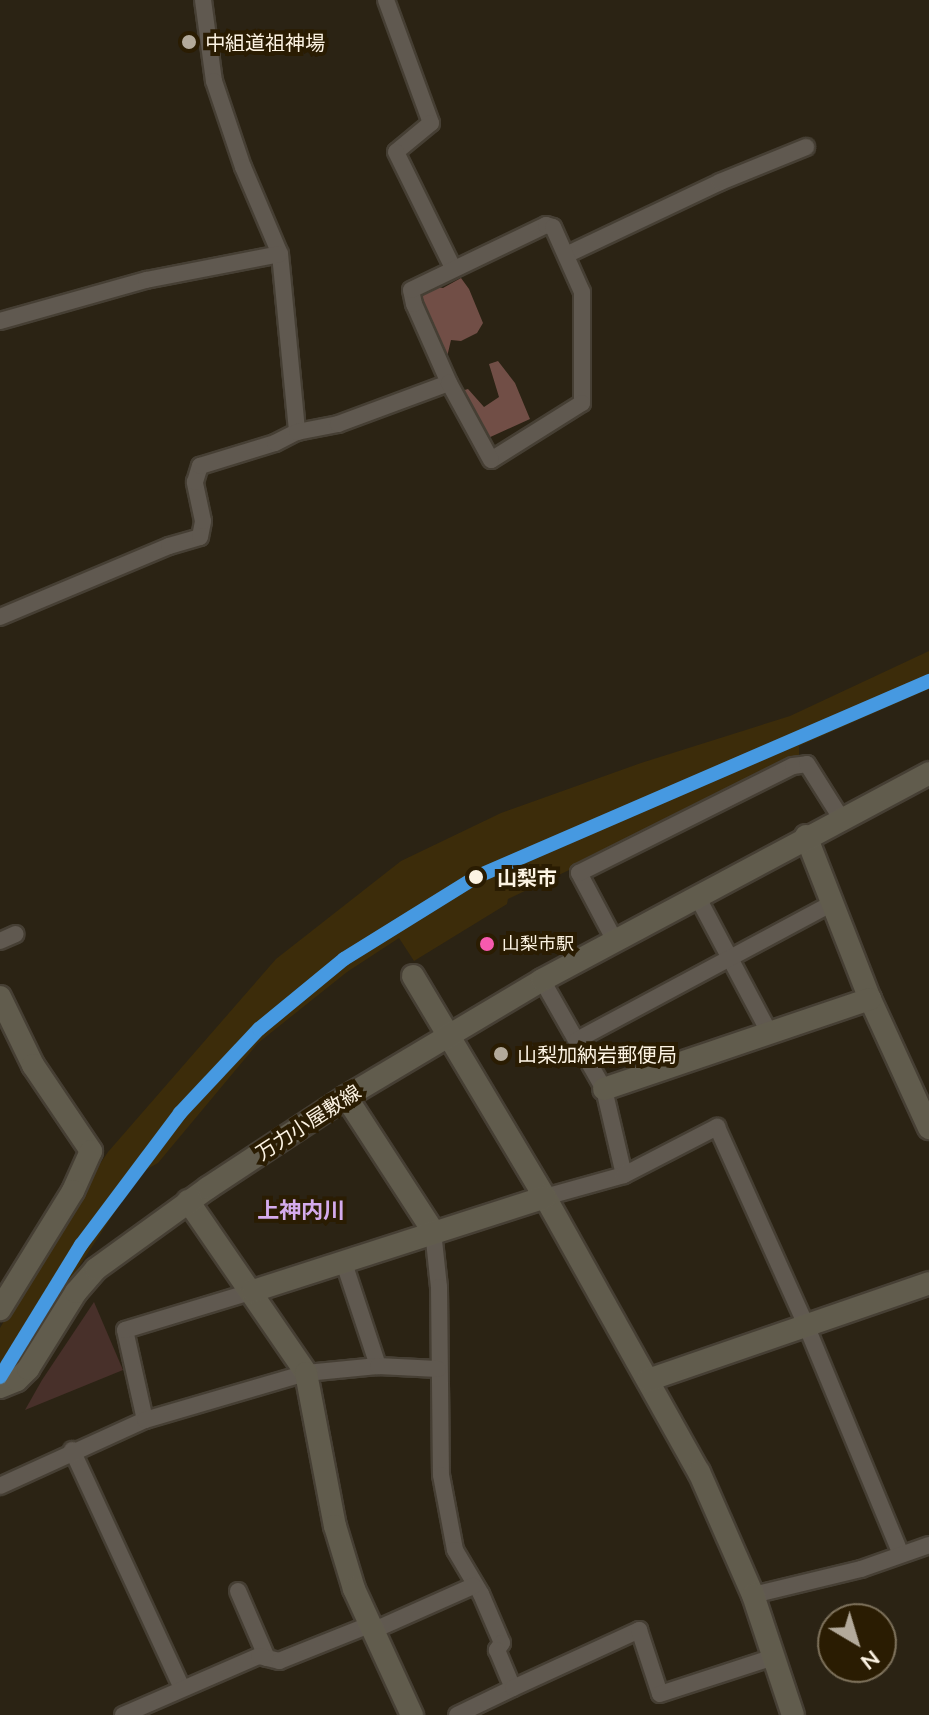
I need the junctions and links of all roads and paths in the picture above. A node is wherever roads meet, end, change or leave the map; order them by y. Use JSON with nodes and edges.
{"nodes":[{"id":1,"x":203,"y":0,"type":"edge"},
{"id":2,"x":386,"y":0,"type":"edge"},
{"id":3,"x":806,"y":147,"type":"dead end"},
{"id":4,"x":280,"y":254,"type":"junction"},
{"id":5,"x":568,"y":254,"type":"junction"},
{"id":6,"x":453,"y":268,"type":"junction"},
{"id":7,"x":0,"y":321,"type":"edge"},
{"id":8,"x":449,"y":383,"type":"junction"},
{"id":9,"x":297,"y":432,"type":"junction"},
{"id":10,"x":0,"y":617,"type":"edge"},
{"id":11,"x":929,"y":773,"type":"edge"},
{"id":12,"x":841,"y":818,"type":"junction"},
{"id":13,"x":806,"y":836,"type":"junction"},
{"id":14,"x":697,"y":896,"type":"junction"},
{"id":15,"x":832,"y":903,"type":"junction"},
{"id":16,"x":614,"y":939,"type":"junction"},
{"id":17,"x":730,"y":958,"type":"junction"},
{"id":18,"x":413,"y":976,"type":"dead end"},
{"id":19,"x":542,"y":980,"type":"junction"},
{"id":20,"x":0,"y":997,"type":"edge"},
{"id":21,"x":870,"y":999,"type":"junction"},
{"id":22,"x":769,"y":1032,"type":"junction"},
{"id":23,"x":449,"y":1034,"type":"junction"},
{"id":24,"x":577,"y":1040,"type":"junction"},
{"id":25,"x":604,"y":1089,"type":"junction"},
{"id":26,"x":346,"y":1097,"type":"junction"},
{"id":27,"x":929,"y":1128,"type":"edge"},
{"id":28,"x":624,"y":1175,"type":"junction"},
{"id":29,"x":545,"y":1197,"type":"junction"},
{"id":30,"x":188,"y":1201,"type":"junction"},
{"id":31,"x":433,"y":1231,"type":"junction"},
{"id":32,"x":343,"y":1260,"type":"junction"},
{"id":33,"x":929,"y":1283,"type":"edge"},
{"id":34,"x":253,"y":1291,"type":"junction"},
{"id":35,"x":0,"y":1309,"type":"edge"},
{"id":36,"x":806,"y":1325,"type":"junction"},
{"id":37,"x":378,"y":1366,"type":"junction"},
{"id":38,"x":438,"y":1369,"type":"junction"},
{"id":39,"x":306,"y":1373,"type":"junction"},
{"id":40,"x":648,"y":1380,"type":"junction"},
{"id":41,"x":0,"y":1387,"type":"edge"},
{"id":42,"x":145,"y":1420,"type":"junction"},
{"id":43,"x":72,"y":1450,"type":"junction"},
{"id":44,"x":0,"y":1486,"type":"edge"},
{"id":45,"x":929,"y":1545,"type":"edge"},
{"id":46,"x":901,"y":1554,"type":"junction"},
{"id":47,"x":473,"y":1586,"type":"junction"},
{"id":48,"x":238,"y":1591,"type":"dead end"},
{"id":49,"x":753,"y":1595,"type":"junction"},
{"id":50,"x":370,"y":1628,"type":"junction"},
{"id":51,"x":774,"y":1657,"type":"junction"},
{"id":52,"x":267,"y":1658,"type":"junction"},
{"id":53,"x":182,"y":1688,"type":"junction"},
{"id":54,"x":513,"y":1688,"type":"junction"},
{"id":55,"x":123,"y":1715,"type":"edge"},
{"id":56,"x":412,"y":1715,"type":"edge"},
{"id":57,"x":457,"y":1715,"type":"edge"},
{"id":58,"x":793,"y":1715,"type":"edge"}],
"edges":[{"from":1,"to":4,"type":"street"},
{"from":2,"to":6,"type":"street"},
{"from":3,"to":5,"type":"street"},
{"from":4,"to":7,"type":"street"},
{"from":4,"to":9,"type":"street"},
{"from":5,"to":6,"type":"street"},
{"from":5,"to":8,"type":"street"},
{"from":6,"to":8,"type":"street"},
{"from":8,"to":9,"type":"street"},
{"from":9,"to":10,"type":"street"},
{"from":11,"to":12,"type":"street","name":"万力小屋敷線"},
{"from":12,"to":13,"type":"street","name":"万力小屋敷線"},
{"from":12,"to":16,"type":"street"},
{"from":13,"to":14,"type":"street","name":"万力小屋敷線"},
{"from":13,"to":15,"type":"street"},
{"from":14,"to":16,"type":"street","name":"万力小屋敷線"},
{"from":14,"to":17,"type":"street"},
{"from":15,"to":17,"type":"street"},
{"from":15,"to":21,"type":"street"},
{"from":16,"to":19,"type":"street","name":"万力小屋敷線"},
{"from":17,"to":22,"type":"street"},
{"from":17,"to":24,"type":"street"},
{"from":18,"to":23,"type":"street"},
{"from":19,"to":23,"type":"street","name":"万力小屋敷線"},
{"from":19,"to":24,"type":"street"},
{"from":20,"to":35,"type":"street"},
{"from":21,"to":22,"type":"street"},
{"from":21,"to":27,"type":"street"},
{"from":22,"to":25,"type":"street"},
{"from":23,"to":26,"type":"street","name":"万力小屋敷線"},
{"from":23,"to":29,"type":"street"},
{"from":24,"to":25,"type":"street"},
{"from":25,"to":28,"type":"street"},
{"from":26,"to":30,"type":"street","name":"万力小屋敷線"},
{"from":26,"to":31,"type":"street"},
{"from":28,"to":29,"type":"street"},
{"from":28,"to":36,"type":"street"},
{"from":29,"to":31,"type":"street"},
{"from":29,"to":40,"type":"street"},
{"from":30,"to":34,"type":"street"},
{"from":30,"to":41,"type":"street","name":"万力小屋敷線"},
{"from":31,"to":32,"type":"street"},
{"from":31,"to":38,"type":"street"},
{"from":32,"to":34,"type":"street"},
{"from":32,"to":37,"type":"street"},
{"from":33,"to":36,"type":"street"},
{"from":34,"to":39,"type":"street"},
{"from":34,"to":42,"type":"street"},
{"from":36,"to":40,"type":"street"},
{"from":36,"to":46,"type":"street"},
{"from":37,"to":38,"type":"street"},
{"from":37,"to":39,"type":"street"},
{"from":38,"to":47,"type":"street"},
{"from":39,"to":42,"type":"street"},
{"from":39,"to":50,"type":"street"},
{"from":40,"to":49,"type":"street"},
{"from":42,"to":43,"type":"street"},
{"from":43,"to":44,"type":"street"},
{"from":43,"to":53,"type":"street"},
{"from":45,"to":46,"type":"street"},
{"from":46,"to":49,"type":"street"},
{"from":47,"to":50,"type":"street"},
{"from":47,"to":54,"type":"street"},
{"from":48,"to":52,"type":"street"},
{"from":49,"to":51,"type":"street"},
{"from":50,"to":52,"type":"street"},
{"from":50,"to":56,"type":"street"},
{"from":51,"to":54,"type":"street"},
{"from":51,"to":58,"type":"street"},
{"from":52,"to":53,"type":"street"},
{"from":53,"to":55,"type":"street"},
{"from":54,"to":57,"type":"street"}]}
